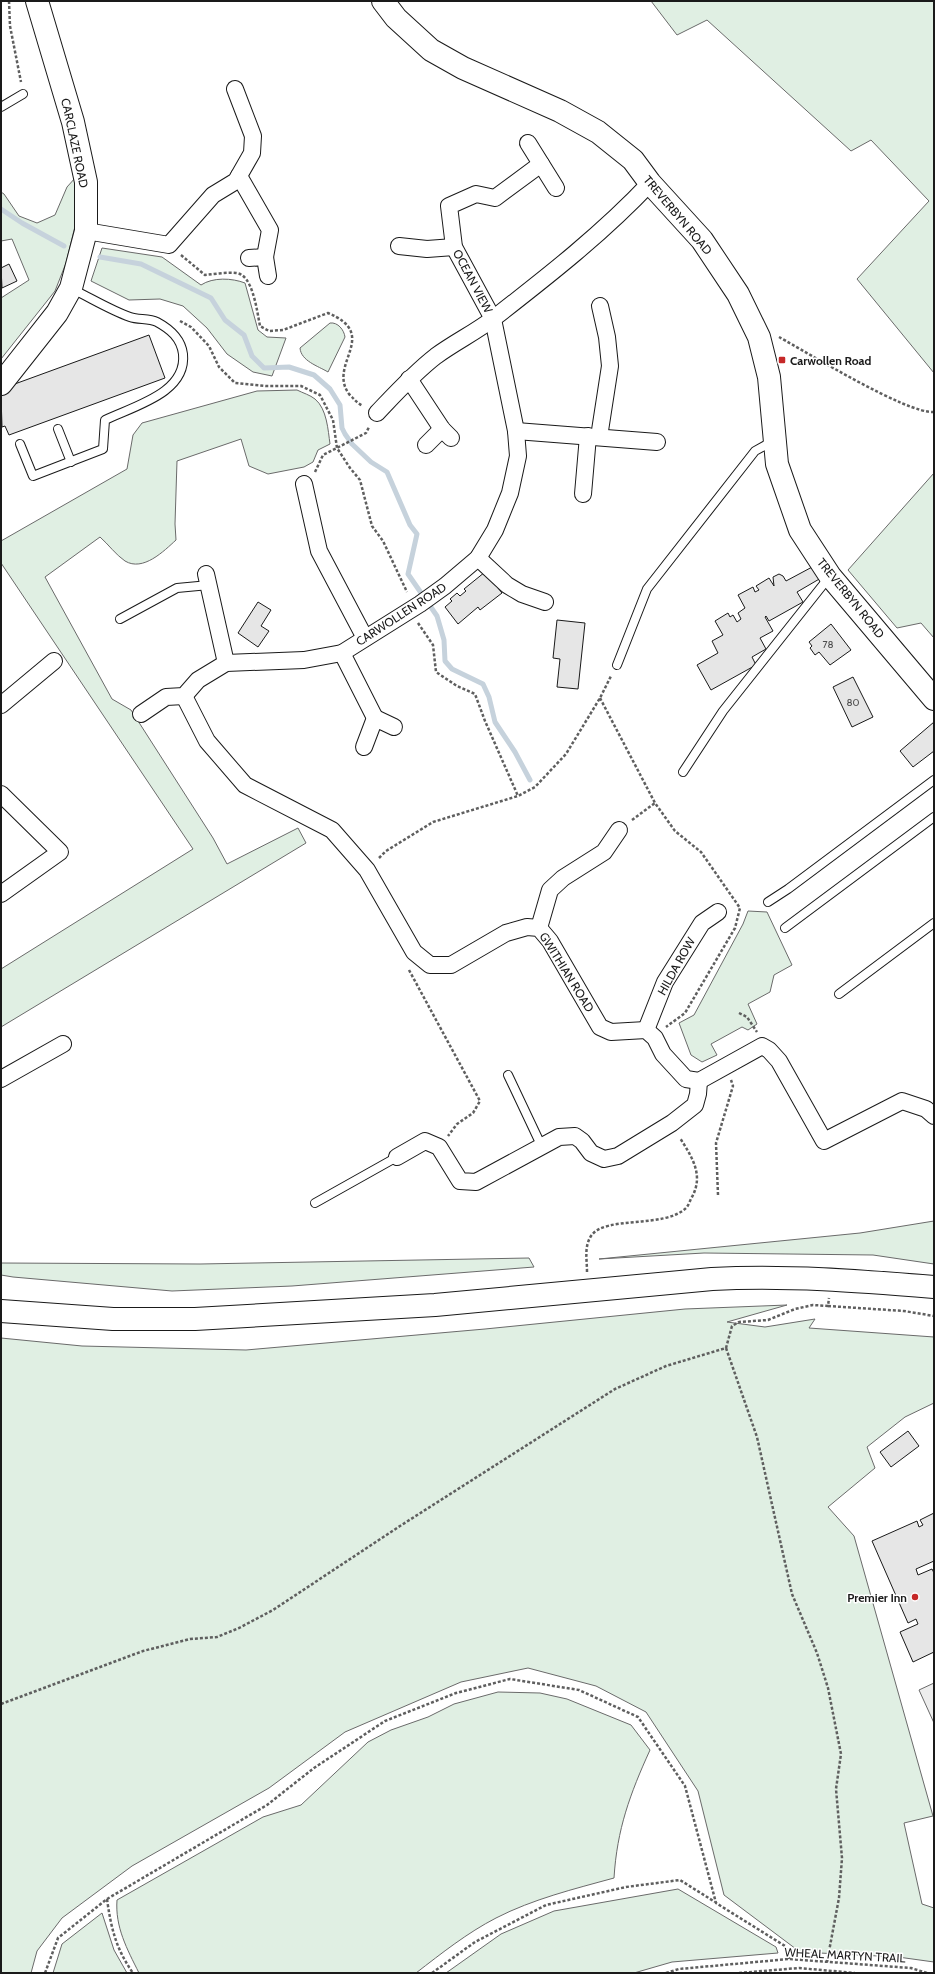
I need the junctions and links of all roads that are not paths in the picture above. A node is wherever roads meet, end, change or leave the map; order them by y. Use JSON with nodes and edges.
{"nodes":[{"id":1,"x":37,"y":1,"type":"edge"},
{"id":2,"x":383,"y":1,"type":"edge"},
{"id":3,"x":235,"y":89,"type":"dead end"},
{"id":4,"x":23,"y":94,"type":"road end"},
{"id":5,"x":1,"y":107,"type":"edge"},
{"id":6,"x":528,"y":143,"type":"dead end"},
{"id":7,"x":541,"y":164,"type":"junction"},
{"id":8,"x":239,"y":176,"type":"junction"},
{"id":9,"x":650,"y":183,"type":"junction"},
{"id":10,"x":556,"y":188,"type":"dead end"},
{"id":11,"x":86,"y":231,"type":"junction"},
{"id":12,"x":399,"y":246,"type":"dead end"},
{"id":13,"x":454,"y":247,"type":"junction"},
{"id":14,"x":264,"y":257,"type":"junction"},
{"id":15,"x":249,"y":258,"type":"dead end"},
{"id":16,"x":268,"y":276,"type":"dead end"},
{"id":17,"x":71,"y":288,"type":"junction"},
{"id":18,"x":600,"y":306,"type":"dead end"},
{"id":19,"x":493,"y":319,"type":"junction"},
{"id":20,"x":408,"y":379,"type":"junction"},
{"id":21,"x":1,"y":384,"type":"edge"},
{"id":22,"x":378,"y":413,"type":"road end"},
{"id":23,"x":58,"y":430,"type":"dead end"},
{"id":24,"x":516,"y":431,"type":"junction"},
{"id":25,"x":594,"y":437,"type":"junction"},
{"id":26,"x":774,"y":440,"type":"junction"},
{"id":27,"x":657,"y":442,"type":"dead end"},
{"id":28,"x":20,"y":444,"type":"dead end"},
{"id":29,"x":426,"y":445,"type":"dead end"},
{"id":30,"x":71,"y":462,"type":"junction"},
{"id":31,"x":304,"y":484,"type":"road end"},
{"id":32,"x":583,"y":494,"type":"dead end"},
{"id":33,"x":478,"y":558,"type":"junction"},
{"id":34,"x":830,"y":576,"type":"junction"},
{"id":35,"x":208,"y":579,"type":"joint"},
{"id":36,"x":545,"y":602,"type":"dead end"},
{"id":37,"x":120,"y":619,"type":"dead end"},
{"id":38,"x":364,"y":638,"type":"junction"},
{"id":39,"x":342,"y":653,"type":"junction"},
{"id":40,"x":54,"y":661,"type":"dead end"},
{"id":41,"x":226,"y":663,"type":"junction"},
{"id":42,"x":617,"y":665,"type":"road end"},
{"id":43,"x":184,"y":696,"type":"junction"},
{"id":44,"x":934,"y":699,"type":"edge"},
{"id":45,"x":1,"y":705,"type":"edge"},
{"id":46,"x":141,"y":714,"type":"dead end"},
{"id":47,"x":375,"y":718,"type":"junction"},
{"id":48,"x":394,"y":727,"type":"dead end"},
{"id":49,"x":364,"y":747,"type":"dead end"},
{"id":50,"x":683,"y":772,"type":"dead end"},
{"id":51,"x":934,"y":780,"type":"edge"},
{"id":52,"x":1,"y":794,"type":"edge"},
{"id":53,"x":934,"y":817,"type":"edge"},
{"id":54,"x":619,"y":830,"type":"road end"},
{"id":55,"x":1,"y":894,"type":"edge"},
{"id":56,"x":768,"y":902,"type":"dead end"},
{"id":57,"x":718,"y":912,"type":"dead end"},
{"id":58,"x":934,"y":923,"type":"edge"},
{"id":59,"x":539,"y":928,"type":"junction"},
{"id":60,"x":785,"y":928,"type":"dead end"},
{"id":61,"x":839,"y":994,"type":"dead end"},
{"id":62,"x":646,"y":1030,"type":"junction"},
{"id":63,"x":63,"y":1044,"type":"dead end"},
{"id":64,"x":508,"y":1075,"type":"dead end"},
{"id":65,"x":1,"y":1079,"type":"edge"},
{"id":66,"x":699,"y":1081,"type":"junction"},
{"id":67,"x":934,"y":1116,"type":"edge"},
{"id":68,"x":542,"y":1146,"type":"junction"},
{"id":69,"x":397,"y":1158,"type":"joint"},
{"id":70,"x":315,"y":1203,"type":"dead end"},
{"id":71,"x":934,"y":1287,"type":"edge"},
{"id":72,"x":1,"y":1310,"type":"edge"}],
"edges":[{"from":1,"to":11,"type":"main road","name":"CARCLAZE ROAD"},
{"from":2,"to":9,"type":"main road","name":"TREVERBYN ROAD"},
{"from":3,"to":8,"type":"street"},
{"from":4,"to":5,"type":"lane"},
{"from":6,"to":7,"type":"street"},
{"from":7,"to":10,"type":"street"},
{"from":7,"to":13,"type":"street","name":"OCEAN VIEW"},
{"from":8,"to":11,"type":"street"},
{"from":8,"to":14,"type":"street"},
{"from":9,"to":19,"type":"street"},
{"from":9,"to":26,"type":"main road","name":"TREVERBYN ROAD"},
{"from":11,"to":17,"type":"main road","name":"CARCLAZE ROAD"},
{"from":12,"to":13,"type":"street"},
{"from":13,"to":19,"type":"street","name":"OCEAN VIEW"},
{"from":14,"to":15,"type":"street"},
{"from":14,"to":16,"type":"street"},
{"from":17,"to":21,"type":"main road","name":"CARCLAZE ROAD"},
{"from":17,"to":30,"type":"lane"},
{"from":18,"to":25,"type":"street"},
{"from":19,"to":20,"type":"street"},
{"from":19,"to":24,"type":"street","name":"CARWOLLEN ROAD"},
{"from":20,"to":22,"type":"street"},
{"from":20,"to":29,"type":"street"},
{"from":23,"to":30,"type":"lane"},
{"from":24,"to":25,"type":"street"},
{"from":24,"to":33,"type":"street","name":"CARWOLLEN ROAD"},
{"from":25,"to":27,"type":"street"},
{"from":25,"to":32,"type":"street"},
{"from":26,"to":34,"type":"main road","name":"TREVERBYN ROAD"},
{"from":26,"to":42,"type":"lane"},
{"from":28,"to":30,"type":"lane"},
{"from":31,"to":38,"type":"street"},
{"from":33,"to":36,"type":"street"},
{"from":33,"to":38,"type":"street","name":"CARWOLLEN ROAD"},
{"from":34,"to":44,"type":"main road","name":"TREVERBYN ROAD"},
{"from":34,"to":50,"type":"lane"},
{"from":35,"to":37,"type":"lane"},
{"from":35,"to":41,"type":"street"},
{"from":38,"to":39,"type":"street","name":"CARWOLLEN ROAD"},
{"from":39,"to":41,"type":"street","name":"CARWOLLEN ROAD"},
{"from":39,"to":47,"type":"street"},
{"from":40,"to":45,"type":"street"},
{"from":41,"to":43,"type":"street","name":"CARWOLLEN ROAD"},
{"from":43,"to":46,"type":"street"},
{"from":43,"to":59,"type":"street","name":"GWITHIAN ROAD"},
{"from":47,"to":48,"type":"street"},
{"from":47,"to":49,"type":"street"},
{"from":51,"to":56,"type":"lane"},
{"from":52,"to":55,"type":"street"},
{"from":53,"to":60,"type":"lane"},
{"from":54,"to":59,"type":"street"},
{"from":57,"to":62,"type":"street","name":"HILDA ROW"},
{"from":58,"to":61,"type":"lane"},
{"from":59,"to":62,"type":"street","name":"GWITHIAN ROAD"},
{"from":62,"to":66,"type":"street"},
{"from":63,"to":65,"type":"street"},
{"from":64,"to":68,"type":"lane"},
{"from":66,"to":67,"type":"street"},
{"from":66,"to":68,"type":"street"},
{"from":68,"to":69,"type":"street"},
{"from":69,"to":70,"type":"lane"},
{"from":71,"to":72,"type":"main road"}]}
